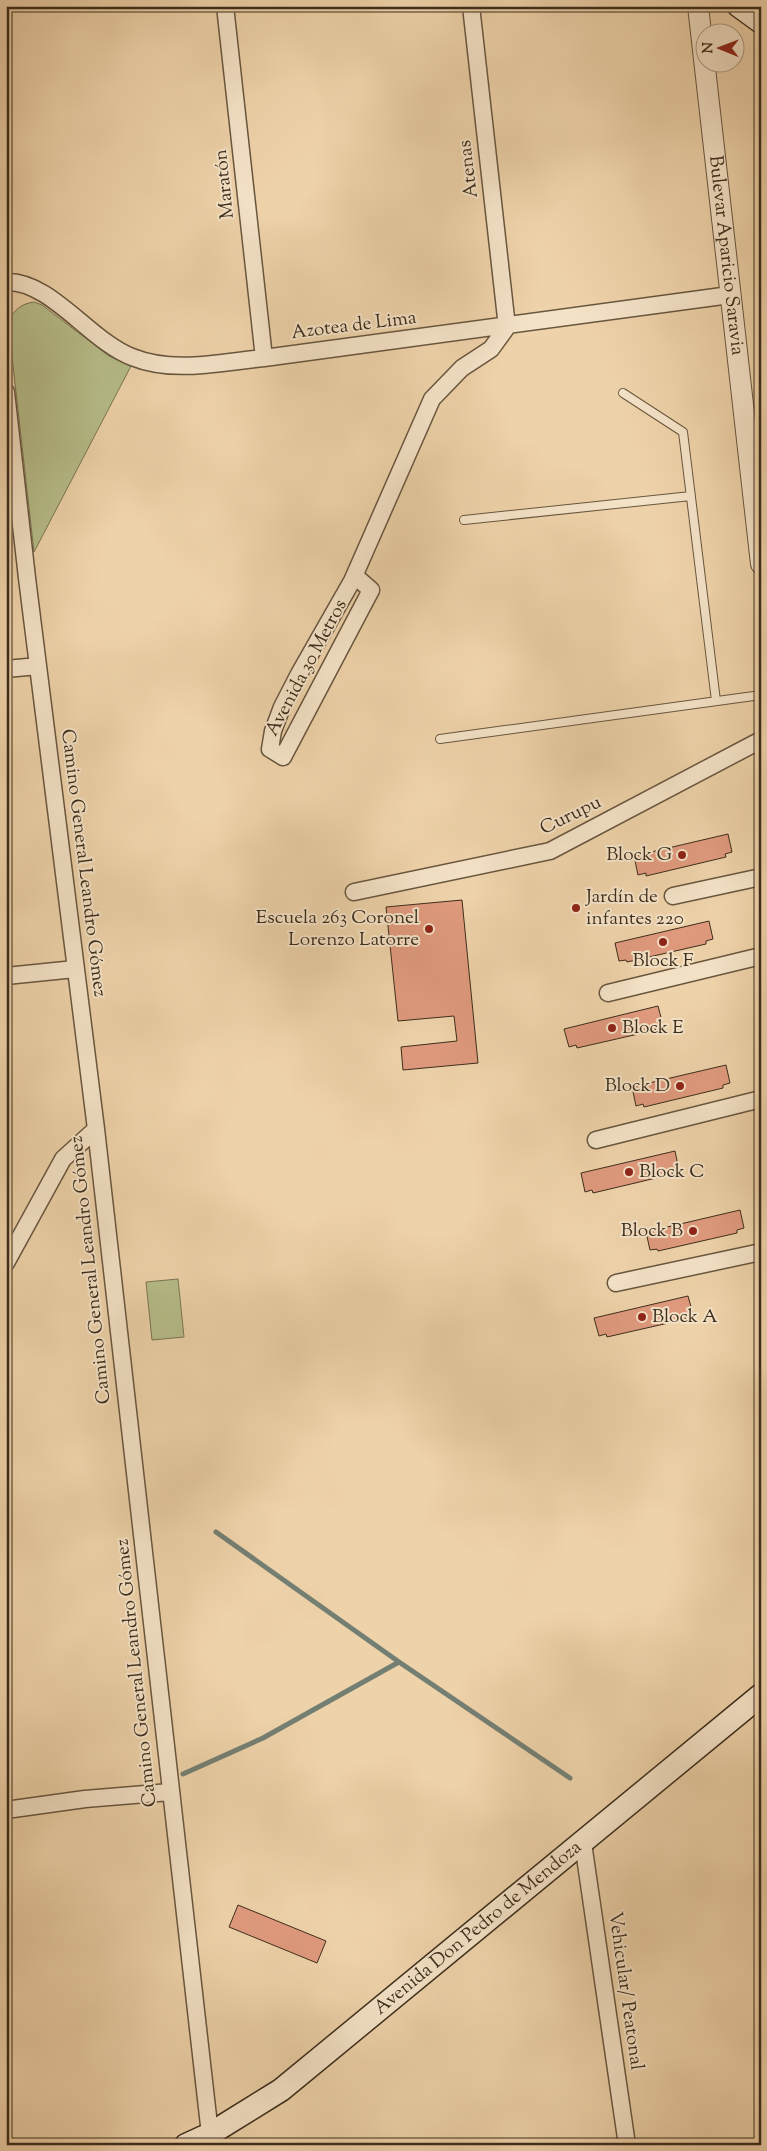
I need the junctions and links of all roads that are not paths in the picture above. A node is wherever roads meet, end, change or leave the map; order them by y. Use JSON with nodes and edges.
{"nodes":[{"id":1,"x":225,"y":6,"type":"edge"},
{"id":2,"x":470,"y":6,"type":"edge"},
{"id":3,"x":698,"y":6,"type":"edge"},
{"id":4,"x":739,"y":6,"type":"edge"},
{"id":5,"x":761,"y":22,"type":"edge"},
{"id":6,"x":6,"y":282,"type":"edge"},
{"id":7,"x":730,"y":295,"type":"junction"},
{"id":8,"x":507,"y":327,"type":"junction"},
{"id":9,"x":264,"y":358,"type":"junction"},
{"id":10,"x":6,"y":392,"type":"edge"},
{"id":11,"x":623,"y":393,"type":"dead end"},
{"id":12,"x":756,"y":477,"type":"edge"},
{"id":13,"x":690,"y":496,"type":"junction"},
{"id":14,"x":464,"y":520,"type":"dead end"},
{"id":15,"x":761,"y":564,"type":"edge"},
{"id":16,"x":354,"y":576,"type":"junction"},
{"id":17,"x":38,"y":666,"type":"junction"},
{"id":18,"x":6,"y":669,"type":"edge"},
{"id":19,"x":761,"y":695,"type":"edge"},
{"id":20,"x":716,"y":701,"type":"junction"},
{"id":21,"x":440,"y":740,"type":"dead end"},
{"id":22,"x":761,"y":740,"type":"edge"},
{"id":23,"x":761,"y":877,"type":"edge"},
{"id":24,"x":354,"y":892,"type":"dead end"},
{"id":25,"x":672,"y":896,"type":"dead end"},
{"id":26,"x":761,"y":956,"type":"edge"},
{"id":27,"x":75,"y":969,"type":"junction"},
{"id":28,"x":6,"y":976,"type":"edge"},
{"id":29,"x":608,"y":993,"type":"dead end"},
{"id":30,"x":761,"y":1099,"type":"edge"},
{"id":31,"x":96,"y":1129,"type":"junction"},
{"id":32,"x":596,"y":1140,"type":"dead end"},
{"id":33,"x":761,"y":1252,"type":"edge"},
{"id":34,"x":6,"y":1263,"type":"edge"},
{"id":35,"x":616,"y":1283,"type":"dead end"},
{"id":36,"x":761,"y":1696,"type":"edge"},
{"id":37,"x":170,"y":1792,"type":"junction"},
{"id":38,"x":6,"y":1810,"type":"edge"},
{"id":39,"x":583,"y":1843,"type":"junction"},
{"id":40,"x":210,"y":2140,"type":"edge"},
{"id":41,"x":186,"y":2145,"type":"edge"},
{"id":42,"x":626,"y":2145,"type":"edge"}],
"edges":[{"from":1,"to":9,"type":"street","name":"Maratón"},
{"from":2,"to":8,"type":"street","name":"Atenas"},
{"from":3,"to":7,"type":"street","name":"Bulevar Aparicio Saravia"},
{"from":4,"to":5,"type":"main road"},
{"from":6,"to":9,"type":"street","name":"Azotea de Lima"},
{"from":7,"to":8,"type":"street","name":"Azotea de Lima"},
{"from":7,"to":12,"type":"street","name":"Bulevar Aparicio Saravia"},
{"from":8,"to":9,"type":"street","name":"Azotea de Lima"},
{"from":8,"to":16,"type":"street","name":"Avenida 30 Metros"},
{"from":10,"to":17,"type":"street","name":"Camino General Leandro Gómez"},
{"from":11,"to":13,"type":"lane"},
{"from":12,"to":15,"type":"street","name":"Bulevar Aparicio Saravia"},
{"from":13,"to":14,"type":"lane"},
{"from":13,"to":20,"type":"lane"},
{"from":16,"to":16,"type":"street","name":"Avenida 30 Metros"},
{"from":17,"to":18,"type":"street"},
{"from":17,"to":27,"type":"street","name":"Camino General Leandro Gómez"},
{"from":19,"to":20,"type":"lane"},
{"from":20,"to":21,"type":"lane"},
{"from":22,"to":24,"type":"street","name":"Curupu"},
{"from":23,"to":25,"type":"street"},
{"from":26,"to":29,"type":"street"},
{"from":27,"to":28,"type":"street"},
{"from":27,"to":31,"type":"street","name":"Camino General Leandro Gómez"},
{"from":30,"to":32,"type":"street"},
{"from":31,"to":34,"type":"street"},
{"from":31,"to":37,"type":"street","name":"Camino General Leandro Gómez"},
{"from":33,"to":35,"type":"street"},
{"from":36,"to":39,"type":"main road","name":"Avenida Don Pedro de Mendoza"},
{"from":37,"to":38,"type":"street"},
{"from":37,"to":40,"type":"street","name":"Camino General Leandro Gómez"},
{"from":39,"to":40,"type":"main road","name":"Avenida Don Pedro de Mendoza"},
{"from":39,"to":42,"type":"street","name":"Vehicular/ Peatonal"},
{"from":40,"to":41,"type":"main road","name":"Avenida Don Pedro de Mendoza"}]}
